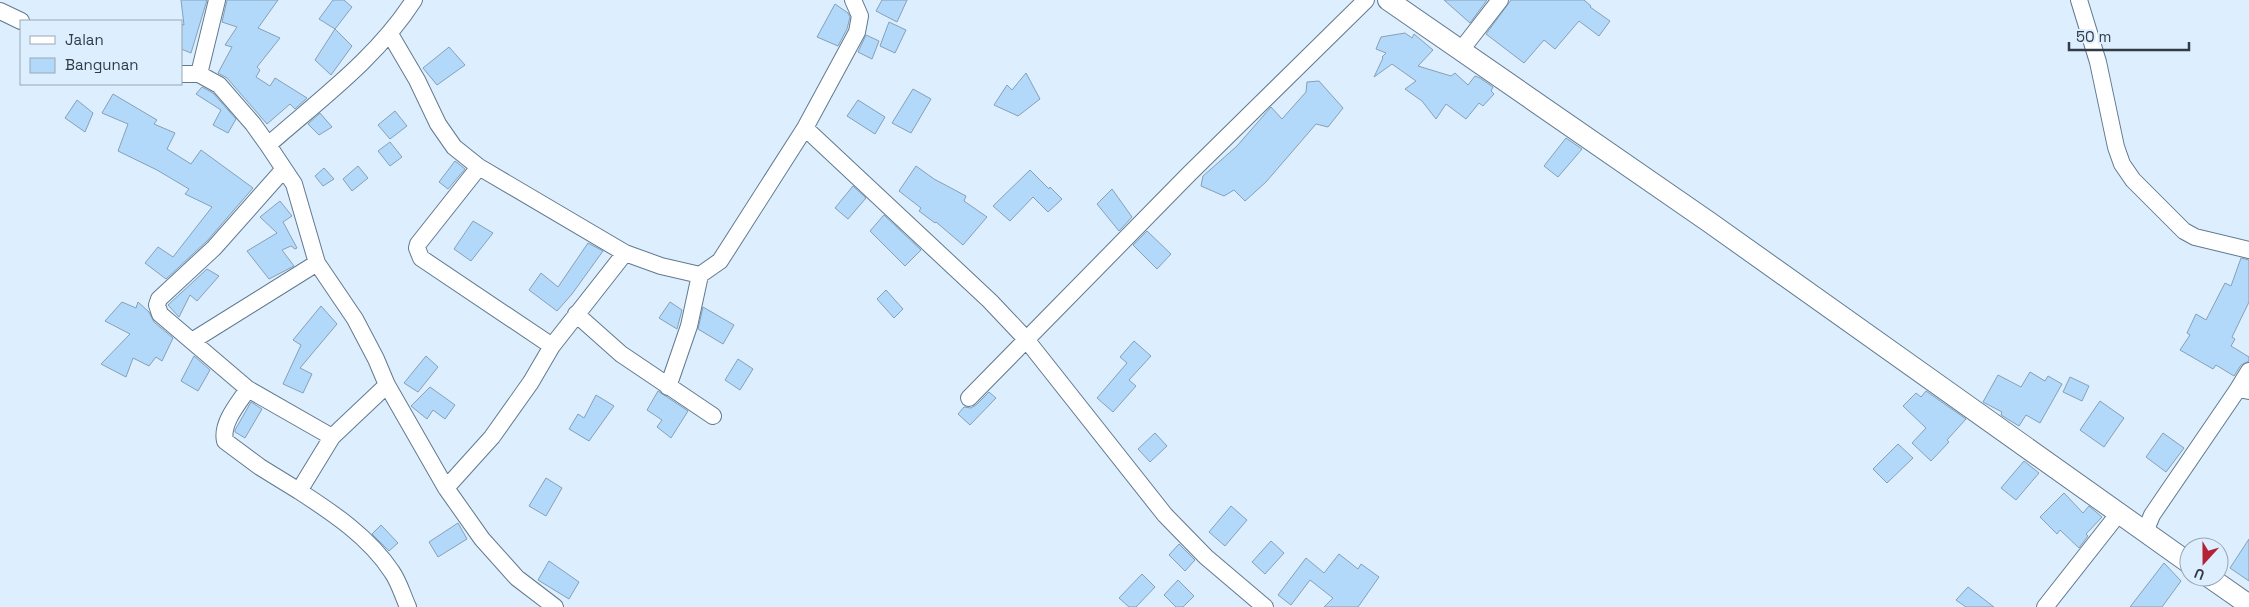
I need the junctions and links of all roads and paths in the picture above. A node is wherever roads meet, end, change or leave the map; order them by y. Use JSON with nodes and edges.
{"nodes":[{"id":1,"x":217,"y":0,"type":"edge"},
{"id":2,"x":414,"y":0,"type":"edge"},
{"id":3,"x":853,"y":0,"type":"edge"},
{"id":4,"x":1366,"y":0,"type":"edge"},
{"id":5,"x":1388,"y":0,"type":"edge"},
{"id":6,"x":1500,"y":0,"type":"edge"},
{"id":7,"x":2079,"y":0,"type":"edge"},
{"id":8,"x":0,"y":11,"type":"edge"},
{"id":9,"x":20,"y":21,"type":"edge"},
{"id":10,"x":390,"y":34,"type":"junction"},
{"id":11,"x":1460,"y":50,"type":"junction"},
{"id":12,"x":182,"y":74,"type":"edge"},
{"id":13,"x":200,"y":74,"type":"junction"},
{"id":14,"x":805,"y":128,"type":"junction"},
{"id":15,"x":268,"y":145,"type":"junction"},
{"id":16,"x":479,"y":167,"type":"junction"},
{"id":17,"x":284,"y":169,"type":"junction"},
{"id":18,"x":2249,"y":250,"type":"edge"},
{"id":19,"x":626,"y":252,"type":"junction"},
{"id":20,"x":317,"y":263,"type":"junction"},
{"id":21,"x":700,"y":275,"type":"junction"},
{"id":22,"x":576,"y":314,"type":"junction"},
{"id":23,"x":1025,"y":338,"type":"junction"},
{"id":24,"x":192,"y":342,"type":"junction"},
{"id":25,"x":552,"y":346,"type":"junction"},
{"id":26,"x":2249,"y":371,"type":"edge"},
{"id":27,"x":387,"y":385,"type":"junction"},
{"id":28,"x":668,"y":387,"type":"junction"},
{"id":29,"x":248,"y":389,"type":"junction"},
{"id":30,"x":2243,"y":390,"type":"edge"},
{"id":31,"x":969,"y":398,"type":"dead end"},
{"id":32,"x":713,"y":416,"type":"dead end"},
{"id":33,"x":332,"y":437,"type":"junction"},
{"id":34,"x":446,"y":488,"type":"junction"},
{"id":35,"x":299,"y":491,"type":"junction"},
{"id":36,"x":2119,"y":513,"type":"junction"},
{"id":37,"x":2145,"y":532,"type":"junction"},
{"id":38,"x":2179,"y":556,"type":"edge"},
{"id":39,"x":2223,"y":587,"type":"edge"},
{"id":40,"x":2249,"y":605,"type":"edge"},
{"id":41,"x":408,"y":607,"type":"edge"},
{"id":42,"x":555,"y":607,"type":"edge"},
{"id":43,"x":1265,"y":607,"type":"edge"},
{"id":44,"x":2045,"y":607,"type":"edge"}],
"edges":[{"from":1,"to":13,"type":"street"},
{"from":2,"to":10,"type":"street"},
{"from":3,"to":14,"type":"street"},
{"from":4,"to":23,"type":"street"},
{"from":5,"to":11,"type":"street"},
{"from":6,"to":11,"type":"street"},
{"from":7,"to":18,"type":"street"},
{"from":8,"to":9,"type":"street"},
{"from":10,"to":15,"type":"street"},
{"from":10,"to":16,"type":"street"},
{"from":11,"to":36,"type":"street"},
{"from":12,"to":13,"type":"street"},
{"from":13,"to":15,"type":"street"},
{"from":14,"to":21,"type":"street"},
{"from":14,"to":23,"type":"street"},
{"from":15,"to":17,"type":"street"},
{"from":16,"to":19,"type":"street"},
{"from":16,"to":25,"type":"street"},
{"from":17,"to":20,"type":"street"},
{"from":17,"to":24,"type":"street"},
{"from":19,"to":21,"type":"street"},
{"from":19,"to":22,"type":"street"},
{"from":20,"to":24,"type":"street"},
{"from":20,"to":27,"type":"street"},
{"from":21,"to":28,"type":"street"},
{"from":22,"to":25,"type":"street"},
{"from":22,"to":28,"type":"street"},
{"from":23,"to":31,"type":"street"},
{"from":23,"to":43,"type":"street"},
{"from":24,"to":29,"type":"street"},
{"from":25,"to":34,"type":"street"},
{"from":26,"to":30,"type":"street"},
{"from":27,"to":33,"type":"street"},
{"from":27,"to":34,"type":"street"},
{"from":28,"to":32,"type":"street"},
{"from":29,"to":33,"type":"street"},
{"from":29,"to":35,"type":"street"},
{"from":30,"to":37,"type":"street"},
{"from":33,"to":35,"type":"street"},
{"from":34,"to":42,"type":"street"},
{"from":35,"to":41,"type":"street"},
{"from":36,"to":37,"type":"street"},
{"from":36,"to":44,"type":"street"},
{"from":37,"to":38,"type":"street"},
{"from":39,"to":40,"type":"street"}]}
